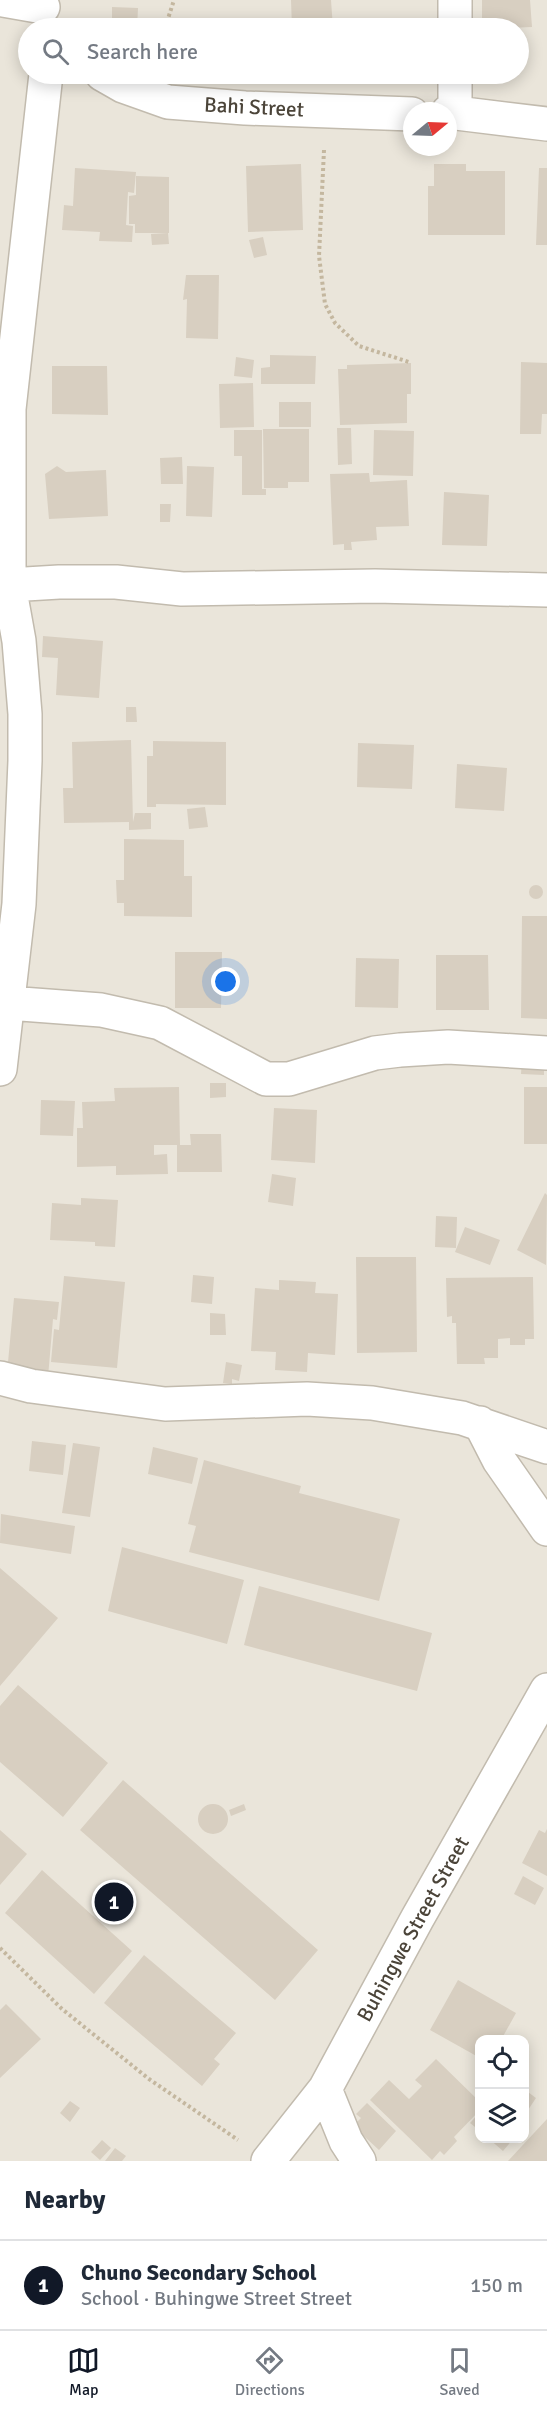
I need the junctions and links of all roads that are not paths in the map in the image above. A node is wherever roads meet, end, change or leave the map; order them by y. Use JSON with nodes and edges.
{"nodes":[{"id":1,"x":3,"y":0,"type":"edge"},
{"id":2,"x":455,"y":0,"type":"edge"},
{"id":3,"x":48,"y":18,"type":"edge"},
{"id":4,"x":455,"y":18,"type":"edge"},
{"id":5,"x":45,"y":84,"type":"edge"},
{"id":6,"x":120,"y":84,"type":"edge"},
{"id":7,"x":454,"y":84,"type":"edge"},
{"id":8,"x":453,"y":102,"type":"edge"},
{"id":9,"x":457,"y":113,"type":"edge"},
{"id":10,"x":403,"y":114,"type":"edge"},
{"id":11,"x":547,"y":124,"type":"edge"},
{"id":12,"x":9,"y":585,"type":"junction"},
{"id":13,"x":547,"y":590,"type":"edge"},
{"id":14,"x":8,"y":1003,"type":"junction"},
{"id":15,"x":547,"y":1053,"type":"edge"},
{"id":16,"x":0,"y":1069,"type":"edge"},
{"id":17,"x":0,"y":1378,"type":"edge"},
{"id":18,"x":480,"y":1423,"type":"junction"},
{"id":19,"x":547,"y":1447,"type":"edge"},
{"id":20,"x":547,"y":1529,"type":"edge"},
{"id":21,"x":547,"y":1690,"type":"edge"},
{"id":22,"x":325,"y":2089,"type":"junction"},
{"id":23,"x":268,"y":2160,"type":"edge"},
{"id":24,"x":358,"y":2161,"type":"edge"}],
"edges":[{"from":1,"to":3,"type":"street"},
{"from":2,"to":4,"type":"street"},
{"from":5,"to":12,"type":"street"},
{"from":6,"to":10,"type":"street","name":"Bahi Street"},
{"from":7,"to":8,"type":"street"},
{"from":9,"to":11,"type":"street"},
{"from":12,"to":13,"type":"street"},
{"from":12,"to":14,"type":"street"},
{"from":14,"to":15,"type":"street"},
{"from":14,"to":16,"type":"street"},
{"from":17,"to":18,"type":"street"},
{"from":18,"to":19,"type":"street"},
{"from":18,"to":20,"type":"street"},
{"from":21,"to":22,"type":"street","name":"Buhingwe Street Street"},
{"from":22,"to":23,"type":"street","name":"Buhingwe Street Street"},
{"from":22,"to":24,"type":"street"}]}
